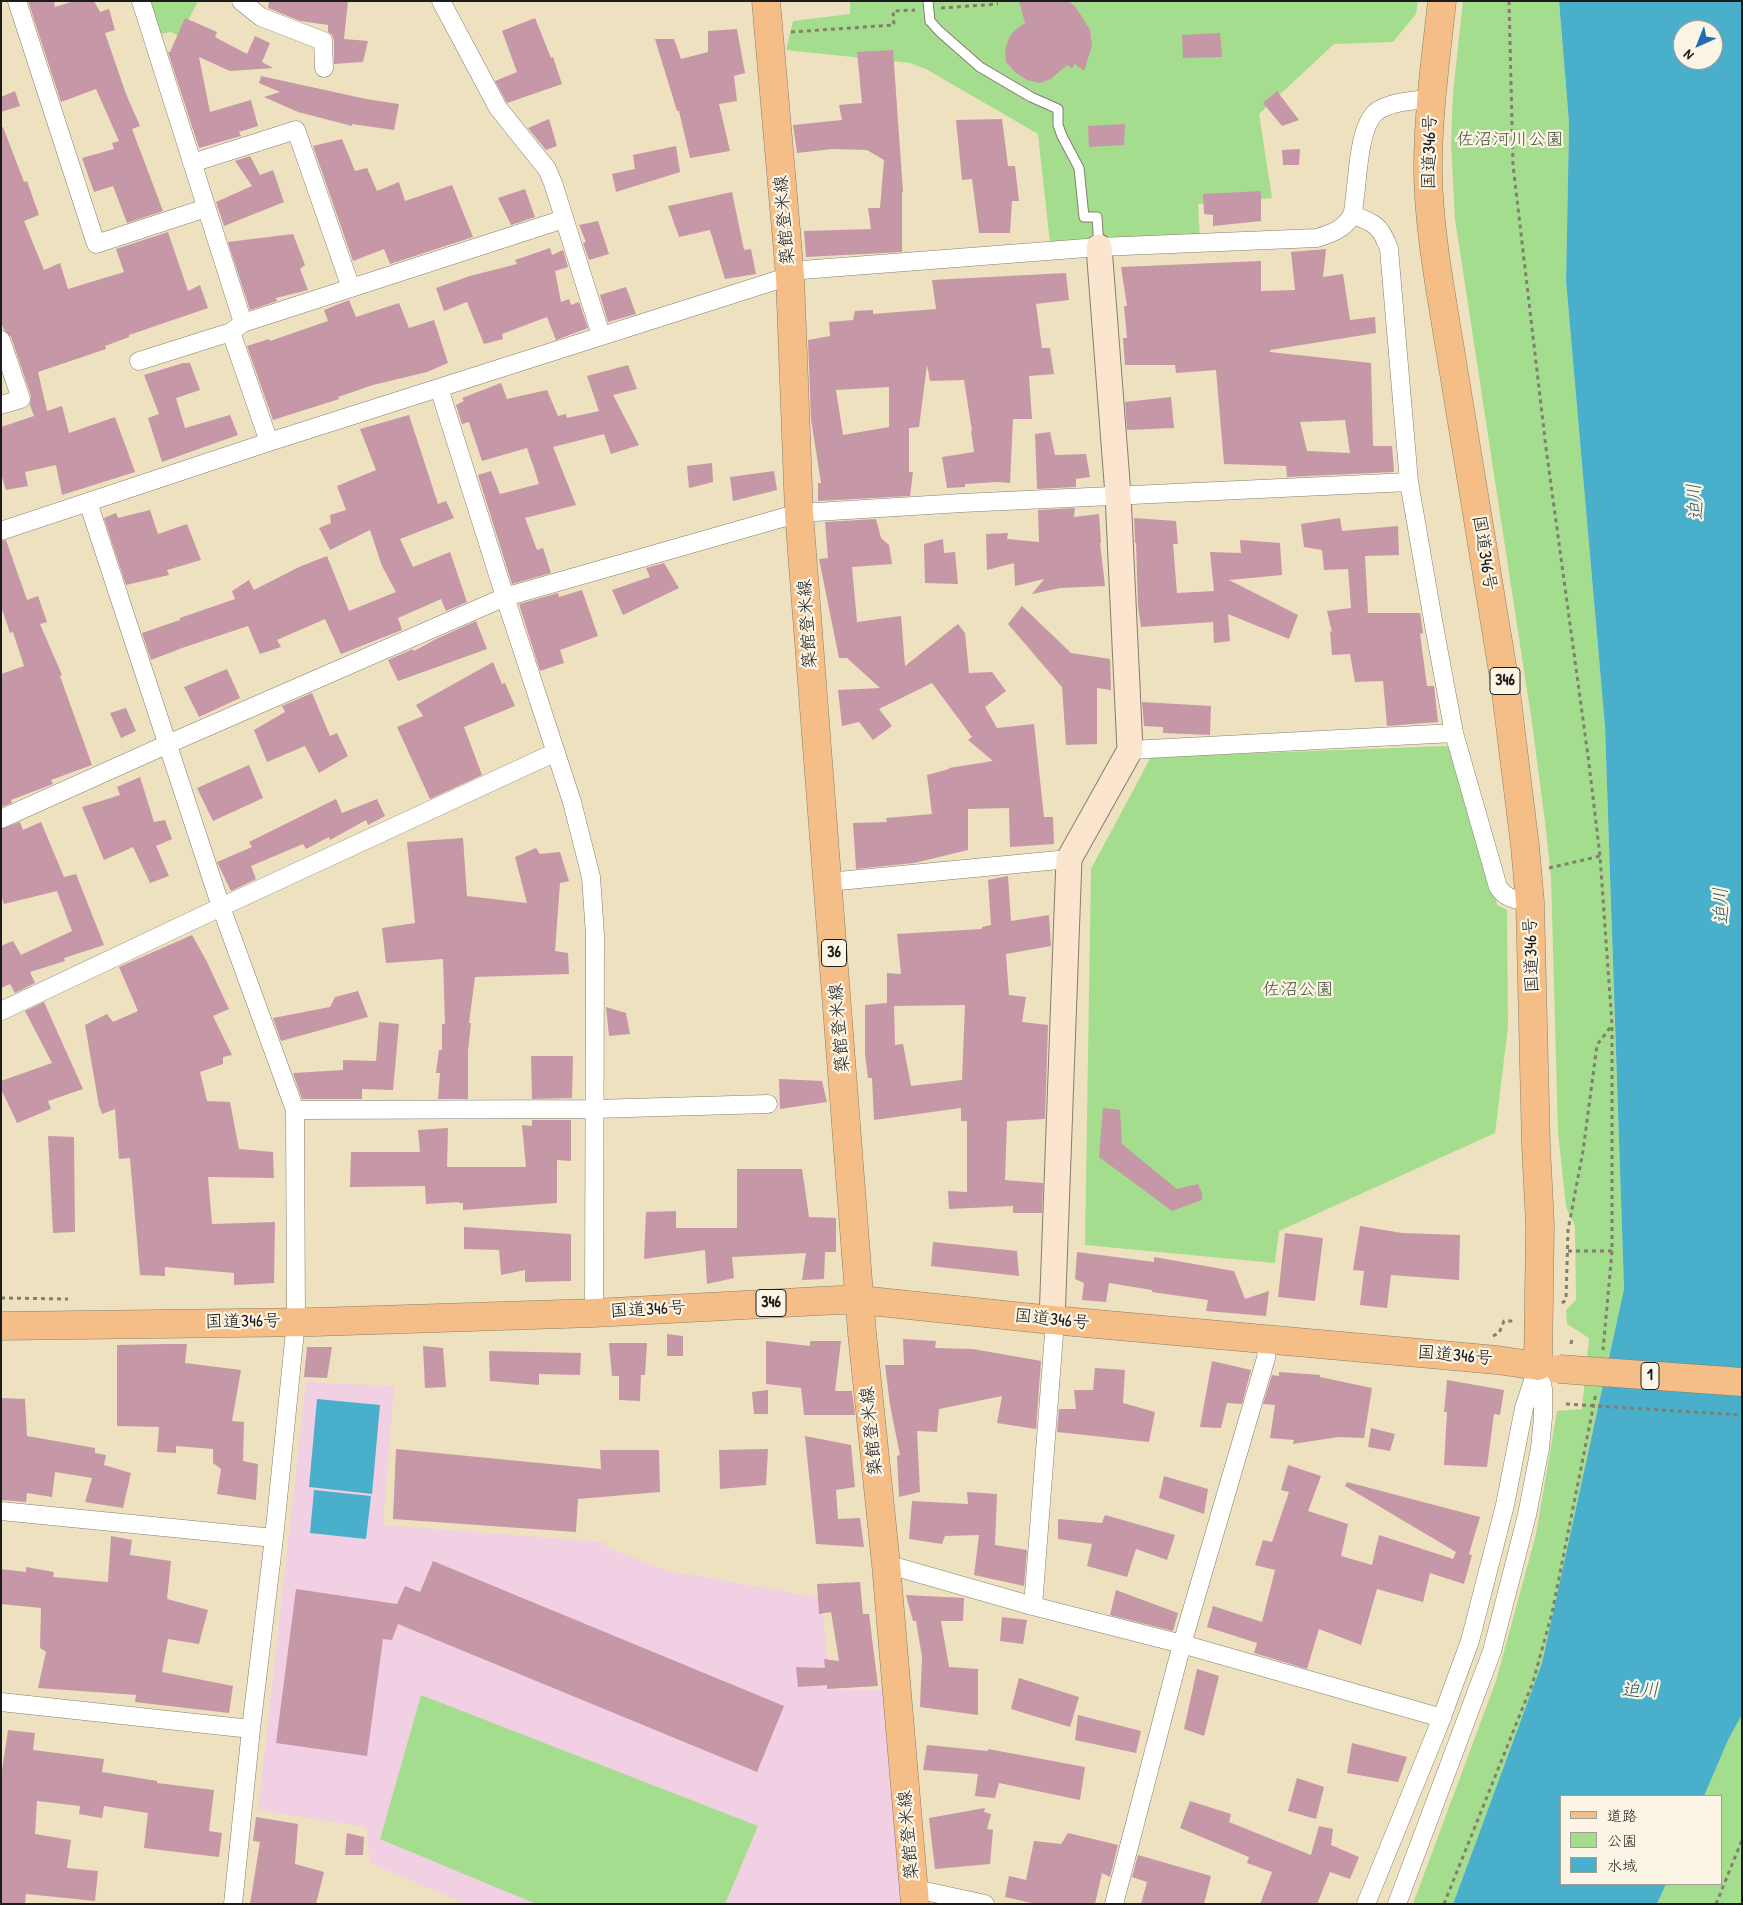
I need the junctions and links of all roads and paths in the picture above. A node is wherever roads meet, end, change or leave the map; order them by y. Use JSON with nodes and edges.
{"nodes":[{"id":1,"x":17,"y":1,"type":"edge"},
{"id":2,"x":140,"y":1,"type":"edge"},
{"id":3,"x":241,"y":1,"type":"edge"},
{"id":4,"x":441,"y":1,"type":"edge"},
{"id":5,"x":766,"y":1,"type":"edge"},
{"id":6,"x":1442,"y":1,"type":"edge"},
{"id":7,"x":1509,"y":1,"type":"edge"},
{"id":8,"x":998,"y":4,"type":"dead end"},
{"id":9,"x":929,"y":5,"type":"edge"},
{"id":10,"x":785,"y":32,"type":"dead end"},
{"id":11,"x":324,"y":68,"type":"dead end"},
{"id":12,"x":1432,"y":98,"type":"junction"},
{"id":13,"x":192,"y":163,"type":"junction"},
{"id":14,"x":206,"y":208,"type":"junction"},
{"id":15,"x":1352,"y":215,"type":"junction"},
{"id":16,"x":564,"y":219,"type":"junction"},
{"id":17,"x":1099,"y":247,"type":"junction"},
{"id":18,"x":790,"y":274,"type":"junction"},
{"id":19,"x":351,"y":288,"type":"junction"},
{"id":20,"x":237,"y":327,"type":"junction"},
{"id":21,"x":601,"y":335,"type":"junction"},
{"id":22,"x":1,"y":340,"type":"edge"},
{"id":23,"x":140,"y":361,"type":"dead end"},
{"id":24,"x":439,"y":388,"type":"junction"},
{"id":25,"x":1,"y":405,"type":"edge"},
{"id":26,"x":269,"y":442,"type":"junction"},
{"id":27,"x":1409,"y":482,"type":"junction"},
{"id":28,"x":1118,"y":495,"type":"junction"},
{"id":29,"x":88,"y":502,"type":"junction"},
{"id":30,"x":799,"y":513,"type":"junction"},
{"id":31,"x":1,"y":531,"type":"edge"},
{"id":32,"x":505,"y":597,"type":"junction"},
{"id":33,"x":1454,"y":733,"type":"junction"},
{"id":34,"x":168,"y":744,"type":"junction"},
{"id":35,"x":1130,"y":750,"type":"junction"},
{"id":36,"x":556,"y":752,"type":"junction"},
{"id":37,"x":1,"y":819,"type":"edge"},
{"id":38,"x":1600,"y":856,"type":"junction"},
{"id":39,"x":1069,"y":859,"type":"junction"},
{"id":40,"x":1543,"y":870,"type":"dead end"},
{"id":41,"x":828,"y":882,"type":"junction"},
{"id":42,"x":1530,"y":902,"type":"junction"},
{"id":43,"x":221,"y":907,"type":"junction"},
{"id":44,"x":1,"y":1011,"type":"edge"},
{"id":45,"x":1612,"y":1025,"type":"junction"},
{"id":46,"x":768,"y":1104,"type":"dead end"},
{"id":47,"x":594,"y":1109,"type":"junction"},
{"id":48,"x":295,"y":1110,"type":"junction"},
{"id":49,"x":1568,"y":1250,"type":"junction"},
{"id":50,"x":1612,"y":1251,"type":"junction"},
{"id":51,"x":860,"y":1300,"type":"junction"},
{"id":52,"x":1558,"y":1307,"type":"dead end"},
{"id":53,"x":594,"y":1313,"type":"junction"},
{"id":54,"x":1052,"y":1320,"type":"junction"},
{"id":55,"x":296,"y":1321,"type":"junction"},
{"id":56,"x":1,"y":1326,"type":"edge"},
{"id":57,"x":1606,"y":1334,"type":"dead end"},
{"id":58,"x":1572,"y":1339,"type":"dead end"},
{"id":59,"x":1268,"y":1340,"type":"junction"},
{"id":60,"x":1571,"y":1344,"type":"dead end"},
{"id":61,"x":1548,"y":1368,"type":"junction"},
{"id":62,"x":1742,"y":1382,"type":"edge"},
{"id":63,"x":1566,"y":1404,"type":"dead end"},
{"id":64,"x":1742,"y":1415,"type":"edge"},
{"id":65,"x":1591,"y":1420,"type":"dead end"},
{"id":66,"x":1,"y":1511,"type":"edge"},
{"id":67,"x":274,"y":1538,"type":"junction"},
{"id":68,"x":886,"y":1564,"type":"junction"},
{"id":69,"x":1032,"y":1606,"type":"junction"},
{"id":70,"x":1182,"y":1644,"type":"junction"},
{"id":71,"x":1,"y":1702,"type":"edge"},
{"id":72,"x":1442,"y":1718,"type":"junction"},
{"id":73,"x":252,"y":1730,"type":"junction"},
{"id":74,"x":1742,"y":1840,"type":"edge"},
{"id":75,"x":914,"y":1898,"type":"edge"},
{"id":76,"x":233,"y":1904,"type":"edge"},
{"id":77,"x":985,"y":1904,"type":"edge"},
{"id":78,"x":1114,"y":1904,"type":"edge"},
{"id":79,"x":1366,"y":1904,"type":"edge"},
{"id":80,"x":1397,"y":1904,"type":"edge"},
{"id":81,"x":1444,"y":1904,"type":"edge"},
{"id":82,"x":1716,"y":1904,"type":"edge"}],
"edges":[{"from":1,"to":14,"type":"street"},
{"from":2,"to":13,"type":"street"},
{"from":3,"to":11,"type":"street"},
{"from":4,"to":16,"type":"street"},
{"from":5,"to":18,"type":"main road","name":"築館登米線","number":"36"},
{"from":6,"to":12,"type":"main road","name":"国道346号","number":"346"},
{"from":7,"to":38,"type":"path"},
{"from":8,"to":9,"type":"path"},
{"from":9,"to":10,"type":"path"},
{"from":9,"to":17,"type":"lane"},
{"from":12,"to":15,"type":"street"},
{"from":12,"to":42,"type":"main road","name":"国道346号","number":"346"},
{"from":13,"to":14,"type":"street"},
{"from":13,"to":19,"type":"street"},
{"from":14,"to":20,"type":"street"},
{"from":15,"to":17,"type":"street"},
{"from":15,"to":27,"type":"street"},
{"from":16,"to":19,"type":"street"},
{"from":16,"to":21,"type":"street"},
{"from":17,"to":18,"type":"street"},
{"from":17,"to":28,"type":"street"},
{"from":18,"to":21,"type":"street"},
{"from":18,"to":30,"type":"main road","name":"築館登米線","number":"36"},
{"from":19,"to":20,"type":"street"},
{"from":20,"to":23,"type":"street"},
{"from":20,"to":26,"type":"street"},
{"from":21,"to":24,"type":"street"},
{"from":22,"to":25,"type":"street"},
{"from":24,"to":26,"type":"street"},
{"from":24,"to":32,"type":"street"},
{"from":26,"to":29,"type":"street"},
{"from":27,"to":28,"type":"street"},
{"from":27,"to":33,"type":"street"},
{"from":28,"to":30,"type":"street"},
{"from":28,"to":35,"type":"street"},
{"from":29,"to":31,"type":"street"},
{"from":29,"to":34,"type":"street"},
{"from":30,"to":32,"type":"street"},
{"from":30,"to":41,"type":"main road","name":"築館登米線","number":"36"},
{"from":32,"to":34,"type":"street"},
{"from":32,"to":36,"type":"street"},
{"from":33,"to":35,"type":"street"},
{"from":33,"to":42,"type":"street"},
{"from":34,"to":37,"type":"street"},
{"from":34,"to":43,"type":"street"},
{"from":35,"to":39,"type":"street"},
{"from":36,"to":43,"type":"street"},
{"from":36,"to":47,"type":"street"},
{"from":38,"to":40,"type":"path"},
{"from":38,"to":45,"type":"path"},
{"from":39,"to":41,"type":"street"},
{"from":39,"to":54,"type":"street"},
{"from":41,"to":51,"type":"main road","name":"築館登米線","number":"36"},
{"from":42,"to":61,"type":"main road","name":"国道346号","number":"346"},
{"from":43,"to":44,"type":"street"},
{"from":43,"to":48,"type":"street"},
{"from":45,"to":49,"type":"path"},
{"from":45,"to":50,"type":"path"},
{"from":46,"to":47,"type":"street"},
{"from":47,"to":48,"type":"street"},
{"from":47,"to":53,"type":"street"},
{"from":48,"to":55,"type":"street"},
{"from":49,"to":50,"type":"path"},
{"from":49,"to":52,"type":"path"},
{"from":50,"to":57,"type":"path"},
{"from":51,"to":53,"type":"main road","name":"国道346号","number":"346"},
{"from":51,"to":54,"type":"main road","name":"国道346号","number":"346"},
{"from":51,"to":68,"type":"main road","name":"築館登米線","number":"36"},
{"from":53,"to":55,"type":"main road","name":"国道346号","number":"346"},
{"from":54,"to":59,"type":"main road","name":"国道346号","number":"346"},
{"from":54,"to":69,"type":"street"},
{"from":55,"to":56,"type":"main road","name":"国道346号","number":"346"},
{"from":55,"to":67,"type":"street"},
{"from":58,"to":60,"type":"path"},
{"from":59,"to":61,"type":"main road","name":"国道346号","number":"346"},
{"from":59,"to":70,"type":"street"},
{"from":61,"to":62,"type":"main road","number":"1","bridge":true},
{"from":61,"to":72,"type":"street"},
{"from":61,"to":80,"type":"street"},
{"from":63,"to":64,"type":"path","bridge":true},
{"from":65,"to":81,"type":"path"},
{"from":66,"to":67,"type":"street"},
{"from":67,"to":73,"type":"street"},
{"from":68,"to":69,"type":"street"},
{"from":68,"to":75,"type":"main road","name":"築館登米線","number":"36"},
{"from":69,"to":70,"type":"street"},
{"from":70,"to":72,"type":"street"},
{"from":70,"to":78,"type":"street"},
{"from":71,"to":73,"type":"street"},
{"from":72,"to":79,"type":"street"},
{"from":73,"to":76,"type":"street"},
{"from":74,"to":82,"type":"path"},
{"from":75,"to":77,"type":"street"}]}
